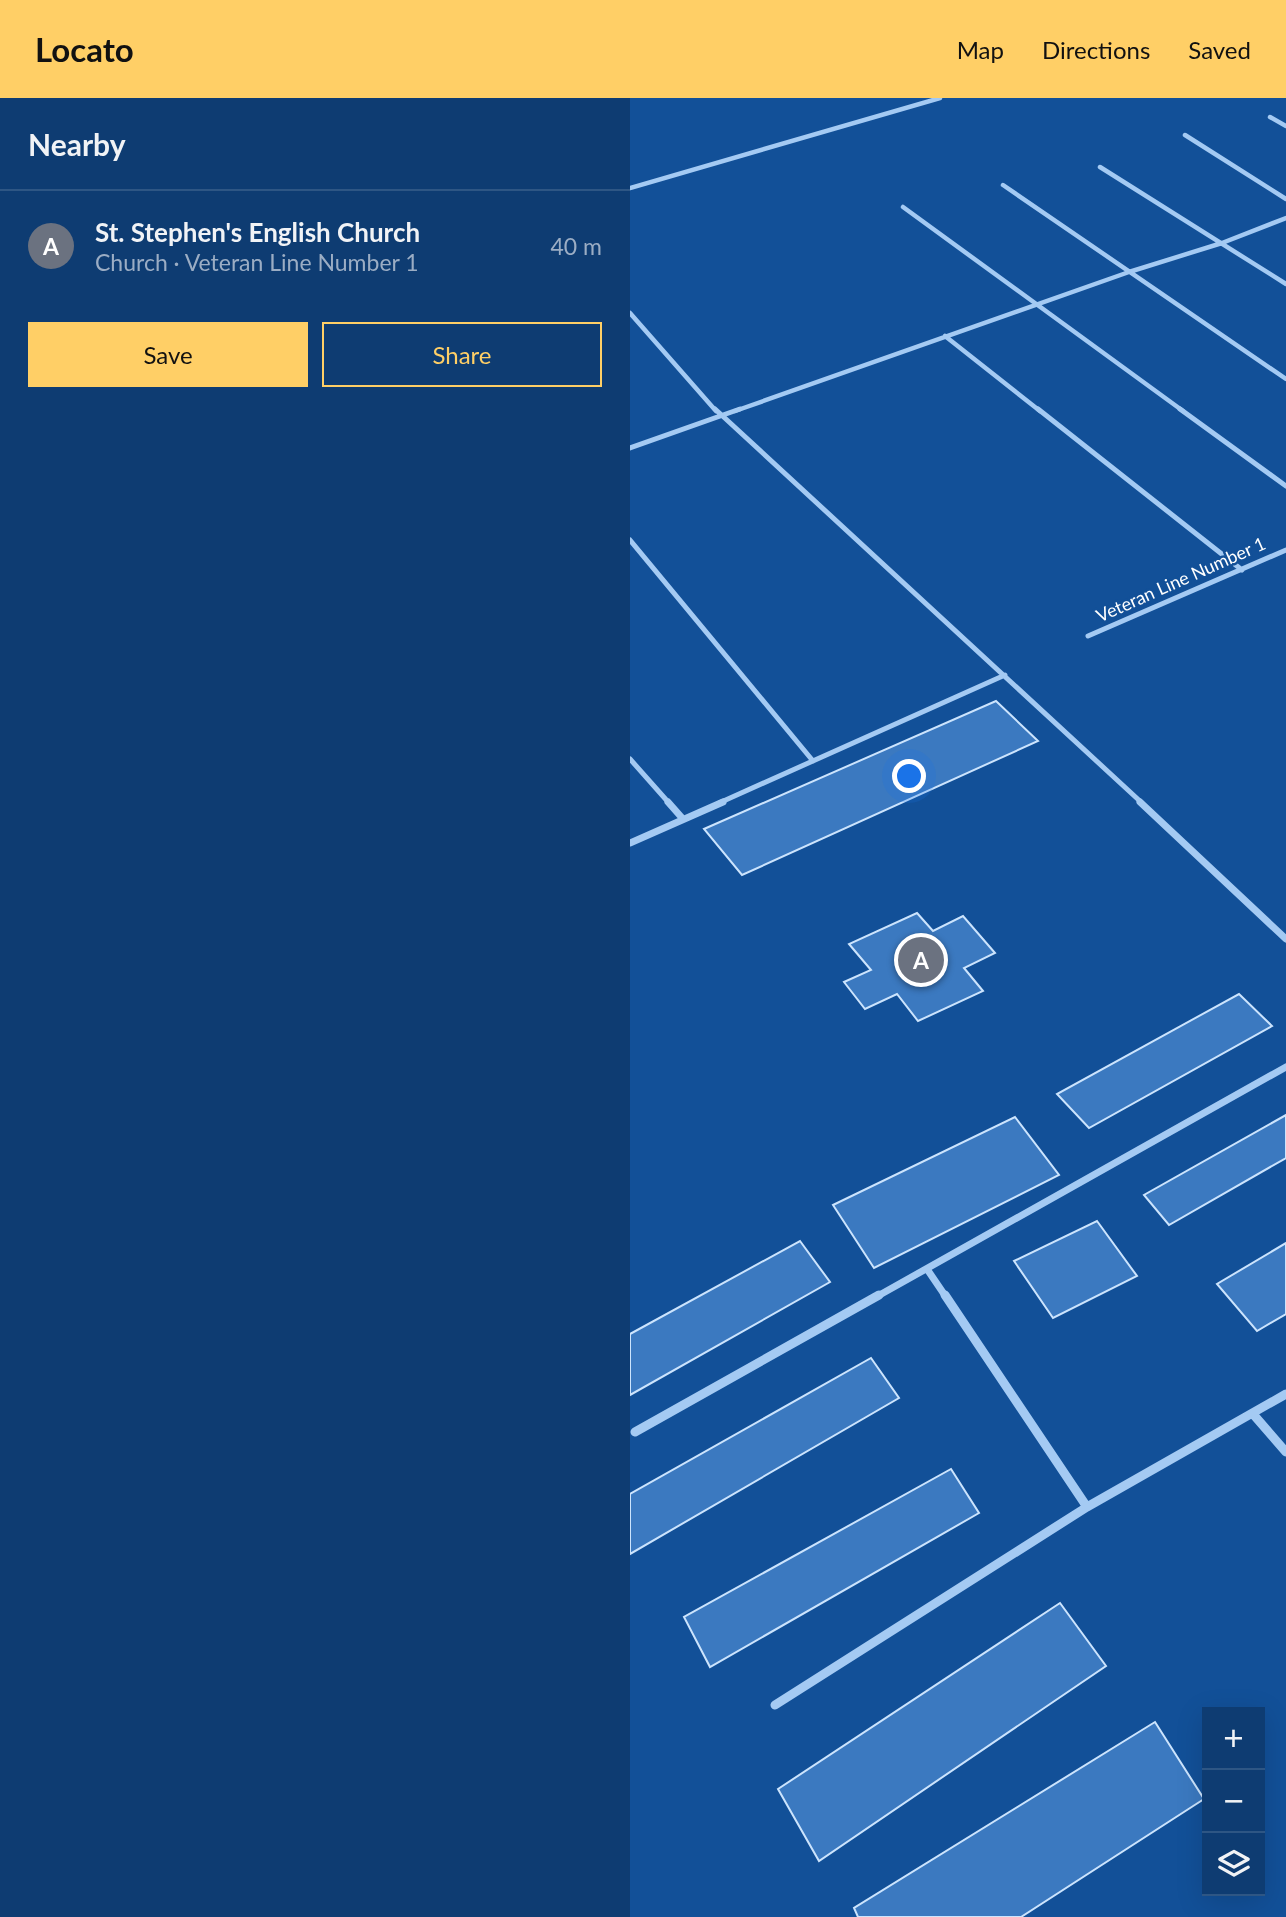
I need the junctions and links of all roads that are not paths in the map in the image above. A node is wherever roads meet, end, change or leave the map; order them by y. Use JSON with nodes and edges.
{"nodes":[{"id":1,"x":940,"y":98,"type":"edge"},
{"id":2,"x":1270,"y":117,"type":"dead end"},
{"id":3,"x":1286,"y":126,"type":"edge"},
{"id":4,"x":1185,"y":135,"type":"dead end"},
{"id":5,"x":1100,"y":167,"type":"dead end"},
{"id":6,"x":1003,"y":184,"type":"dead end"},
{"id":7,"x":630,"y":188,"type":"edge"},
{"id":8,"x":1286,"y":199,"type":"edge"},
{"id":9,"x":903,"y":207,"type":"dead end"},
{"id":10,"x":1286,"y":218,"type":"edge"},
{"id":11,"x":1222,"y":243,"type":"junction"},
{"id":12,"x":1129,"y":272,"type":"junction"},
{"id":13,"x":1286,"y":284,"type":"edge"},
{"id":14,"x":1038,"y":304,"type":"junction"},
{"id":15,"x":630,"y":313,"type":"edge"},
{"id":16,"x":945,"y":336,"type":"junction"},
{"id":17,"x":1286,"y":379,"type":"edge"},
{"id":18,"x":720,"y":415,"type":"junction"},
{"id":19,"x":630,"y":447,"type":"edge"},
{"id":20,"x":1286,"y":486,"type":"edge"},
{"id":21,"x":630,"y":540,"type":"edge"},
{"id":22,"x":1286,"y":550,"type":"edge"},
{"id":23,"x":1241,"y":570,"type":"junction"},
{"id":24,"x":1088,"y":636,"type":"dead end"},
{"id":25,"x":1005,"y":675,"type":"junction"},
{"id":26,"x":630,"y":759,"type":"edge"},
{"id":27,"x":813,"y":761,"type":"junction"},
{"id":28,"x":683,"y":819,"type":"junction"},
{"id":29,"x":630,"y":843,"type":"edge"},
{"id":30,"x":1286,"y":939,"type":"edge"},
{"id":31,"x":1286,"y":1068,"type":"edge"},
{"id":32,"x":927,"y":1269,"type":"junction"},
{"id":33,"x":1286,"y":1394,"type":"edge"},
{"id":34,"x":1253,"y":1414,"type":"junction"},
{"id":35,"x":635,"y":1432,"type":"dead end"},
{"id":36,"x":1286,"y":1452,"type":"edge"},
{"id":37,"x":1087,"y":1507,"type":"junction"},
{"id":38,"x":775,"y":1705,"type":"dead end"}],
"edges":[{"from":1,"to":7,"type":"street"},
{"from":2,"to":3,"type":"street"},
{"from":4,"to":8,"type":"street"},
{"from":5,"to":11,"type":"street"},
{"from":6,"to":12,"type":"street"},
{"from":9,"to":14,"type":"street"},
{"from":10,"to":11,"type":"street"},
{"from":11,"to":12,"type":"street"},
{"from":11,"to":13,"type":"street"},
{"from":12,"to":14,"type":"street"},
{"from":12,"to":17,"type":"street"},
{"from":14,"to":16,"type":"street"},
{"from":14,"to":20,"type":"street"},
{"from":15,"to":18,"type":"street"},
{"from":16,"to":18,"type":"street"},
{"from":16,"to":23,"type":"street"},
{"from":18,"to":19,"type":"street"},
{"from":18,"to":25,"type":"street"},
{"from":21,"to":27,"type":"street"},
{"from":22,"to":23,"type":"street","name":"Veteran Line Number 1"},
{"from":23,"to":24,"type":"street","name":"Veteran Line Number 1"},
{"from":25,"to":27,"type":"street"},
{"from":25,"to":30,"type":"street"},
{"from":26,"to":28,"type":"street"},
{"from":27,"to":28,"type":"street"},
{"from":28,"to":29,"type":"street"},
{"from":31,"to":32,"type":"street"},
{"from":32,"to":35,"type":"street"},
{"from":32,"to":37,"type":"street"},
{"from":33,"to":34,"type":"street"},
{"from":34,"to":36,"type":"street"},
{"from":34,"to":37,"type":"street"},
{"from":37,"to":38,"type":"street"}]}
